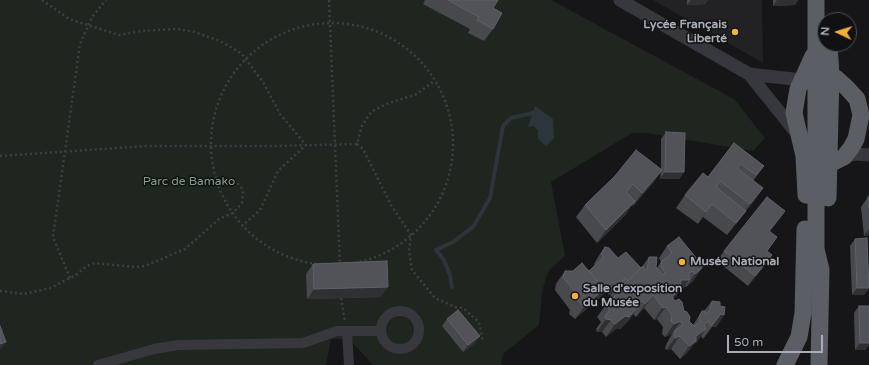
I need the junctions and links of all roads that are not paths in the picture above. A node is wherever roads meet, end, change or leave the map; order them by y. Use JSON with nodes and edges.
{"nodes":[{"id":1,"x":620,"y":0,"type":"edge"},
{"id":2,"x":816,"y":0,"type":"edge"},
{"id":3,"x":827,"y":0,"type":"edge"},
{"id":4,"x":818,"y":12,"type":"edge"},
{"id":5,"x":828,"y":12,"type":"edge"},
{"id":6,"x":822,"y":52,"type":"edge"},
{"id":7,"x":749,"y":74,"type":"junction"},
{"id":8,"x":816,"y":77,"type":"junction"},
{"id":9,"x":864,"y":111,"type":"edge"},
{"id":10,"x":799,"y":136,"type":"junction"},
{"id":11,"x":869,"y":155,"type":"edge"},
{"id":12,"x":831,"y":160,"type":"junction"},
{"id":13,"x":347,"y":331,"type":"junction"},
{"id":14,"x":381,"y":331,"type":"dead end"},
{"id":15,"x":98,"y":365,"type":"edge"},
{"id":16,"x":349,"y":365,"type":"edge"},
{"id":17,"x":785,"y":365,"type":"edge"},
{"id":18,"x":819,"y":365,"type":"edge"}],
"edges":[{"from":1,"to":7,"type":"street"},
{"from":2,"to":4,"type":"highway"},
{"from":3,"to":5,"type":"highway"},
{"from":6,"to":8,"type":"highway"},
{"from":7,"to":8,"type":"street"},
{"from":7,"to":10,"type":"street"},
{"from":8,"to":9,"type":"highway"},
{"from":8,"to":10,"type":"highway"},
{"from":8,"to":12,"type":"highway"},
{"from":9,"to":12,"type":"highway"},
{"from":10,"to":12,"type":"street"},
{"from":10,"to":17,"type":"highway"},
{"from":11,"to":12,"type":"street"},
{"from":12,"to":18,"type":"highway"},
{"from":13,"to":14,"type":"street"},
{"from":13,"to":15,"type":"street"},
{"from":13,"to":16,"type":"street"}]}
